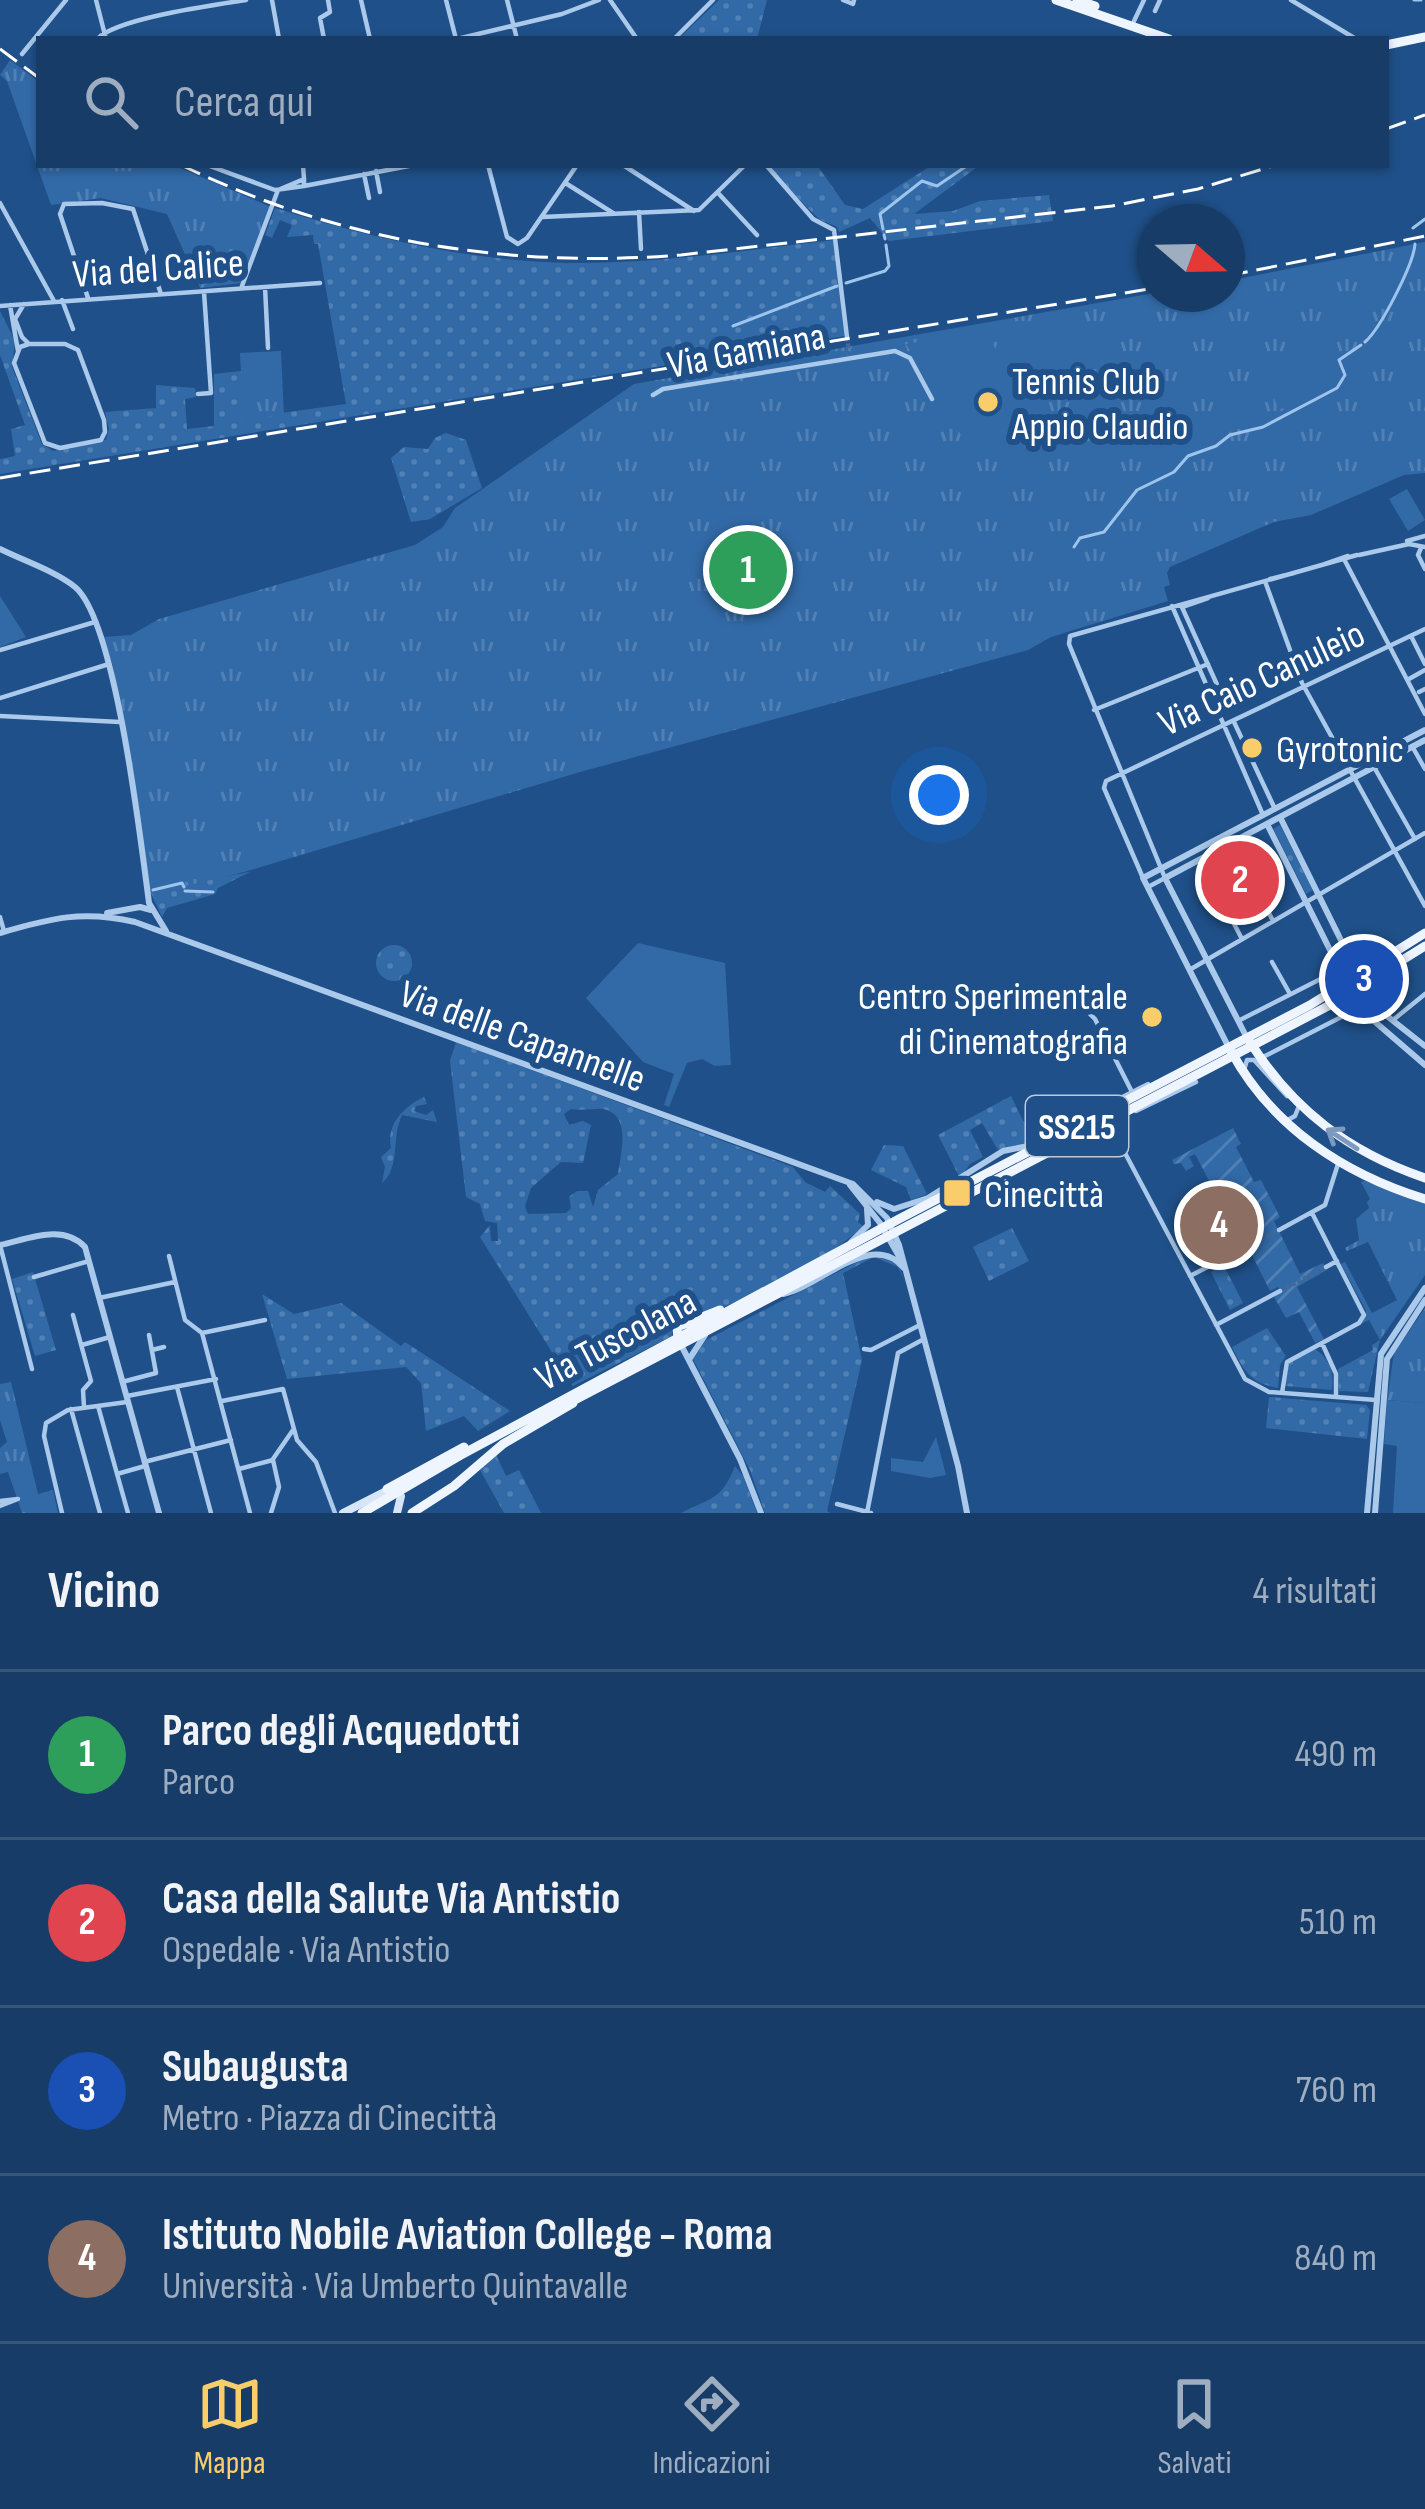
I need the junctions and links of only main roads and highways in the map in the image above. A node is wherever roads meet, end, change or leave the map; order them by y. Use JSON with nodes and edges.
{"nodes":[{"id":1,"x":1077,"y":0,"type":"edge"},
{"id":2,"x":1060,"y":1,"type":"edge"},
{"id":3,"x":1425,"y":34,"type":"edge"},
{"id":4,"x":1160,"y":36,"type":"edge"},
{"id":5,"x":1176,"y":36,"type":"edge"},
{"id":6,"x":1389,"y":42,"type":"edge"},
{"id":7,"x":1425,"y":933,"type":"edge"},
{"id":8,"x":1425,"y":946,"type":"edge"},
{"id":9,"x":1403,"y":954,"type":"junction"},
{"id":10,"x":1350,"y":988,"type":"junction"},
{"id":11,"x":1249,"y":1042,"type":"junction"},
{"id":12,"x":1228,"y":1046,"type":"junction"},
{"id":13,"x":1243,"y":1072,"type":"junction"},
{"id":14,"x":1181,"y":1084,"type":"junction"},
{"id":15,"x":1425,"y":1178,"type":"edge"},
{"id":16,"x":1425,"y":1199,"type":"edge"},
{"id":17,"x":894,"y":1230,"type":"junction"},
{"id":18,"x":679,"y":1342,"type":"junction"},
{"id":19,"x":590,"y":1389,"type":"junction"},
{"id":20,"x":460,"y":1458,"type":"junction"},
{"id":21,"x":409,"y":1478,"type":"junction"},
{"id":22,"x":387,"y":1490,"type":"junction"},
{"id":23,"x":429,"y":1506,"type":"edge"},
{"id":24,"x":339,"y":1513,"type":"edge"},
{"id":25,"x":362,"y":1513,"type":"edge"},
{"id":26,"x":373,"y":1513,"type":"edge"},
{"id":27,"x":398,"y":1513,"type":"edge"},
{"id":28,"x":412,"y":1513,"type":"edge"}],
"edges":[{"from":1,"to":5,"type":"main road"},
{"from":2,"to":4,"type":"main road"},
{"from":3,"to":6,"type":"main road"},
{"from":7,"to":9,"type":"main road","number":"SS215"},
{"from":8,"to":9,"type":"main road","number":"SS215"},
{"from":9,"to":10,"type":"main road","number":"SS215"},
{"from":10,"to":11,"type":"main road","number":"SS215"},
{"from":10,"to":11,"type":"main road","number":"SS215"},
{"from":11,"to":12,"type":"main road","name":"Via Tuscolana","number":"SS215"},
{"from":15,"to":11,"type":"main road","one_way":true},
{"from":12,"to":13,"type":"main road"},
{"from":12,"to":14,"type":"main road","name":"Via Tuscolana","number":"SS215"},
{"from":12,"to":17,"type":"main road","name":"Via Tuscolana","number":"SS215"},
{"from":13,"to":14,"type":"main road"},
{"from":13,"to":16,"type":"main road"},
{"from":14,"to":17,"type":"main road","name":"Via Tuscolana","number":"SS215"},
{"from":17,"to":18,"type":"main road","name":"Via Tuscolana","number":"SS215"},
{"from":17,"to":18,"type":"main road","name":"Via Tuscolana","number":"SS215"},
{"from":18,"to":19,"type":"main road","name":"Via Tuscolana","number":"SS215"},
{"from":18,"to":19,"type":"main road","name":"Via Tuscolana","number":"SS215"},
{"from":19,"to":20,"type":"main road","name":"Via Tuscolana","number":"SS215"},
{"from":19,"to":21,"type":"main road"},
{"from":19,"to":23,"type":"main road"},
{"from":20,"to":25,"type":"main road","name":"Via Tuscolana","number":"SS215","bridge":true},
{"from":20,"to":26,"type":"main road","name":"Via Tuscolana","number":"SS215","bridge":true},
{"from":21,"to":22,"type":"main road"},
{"from":21,"to":23,"type":"main road"},
{"from":22,"to":24,"type":"main road"},
{"from":22,"to":27,"type":"main road"},
{"from":23,"to":28,"type":"main road"}]}
